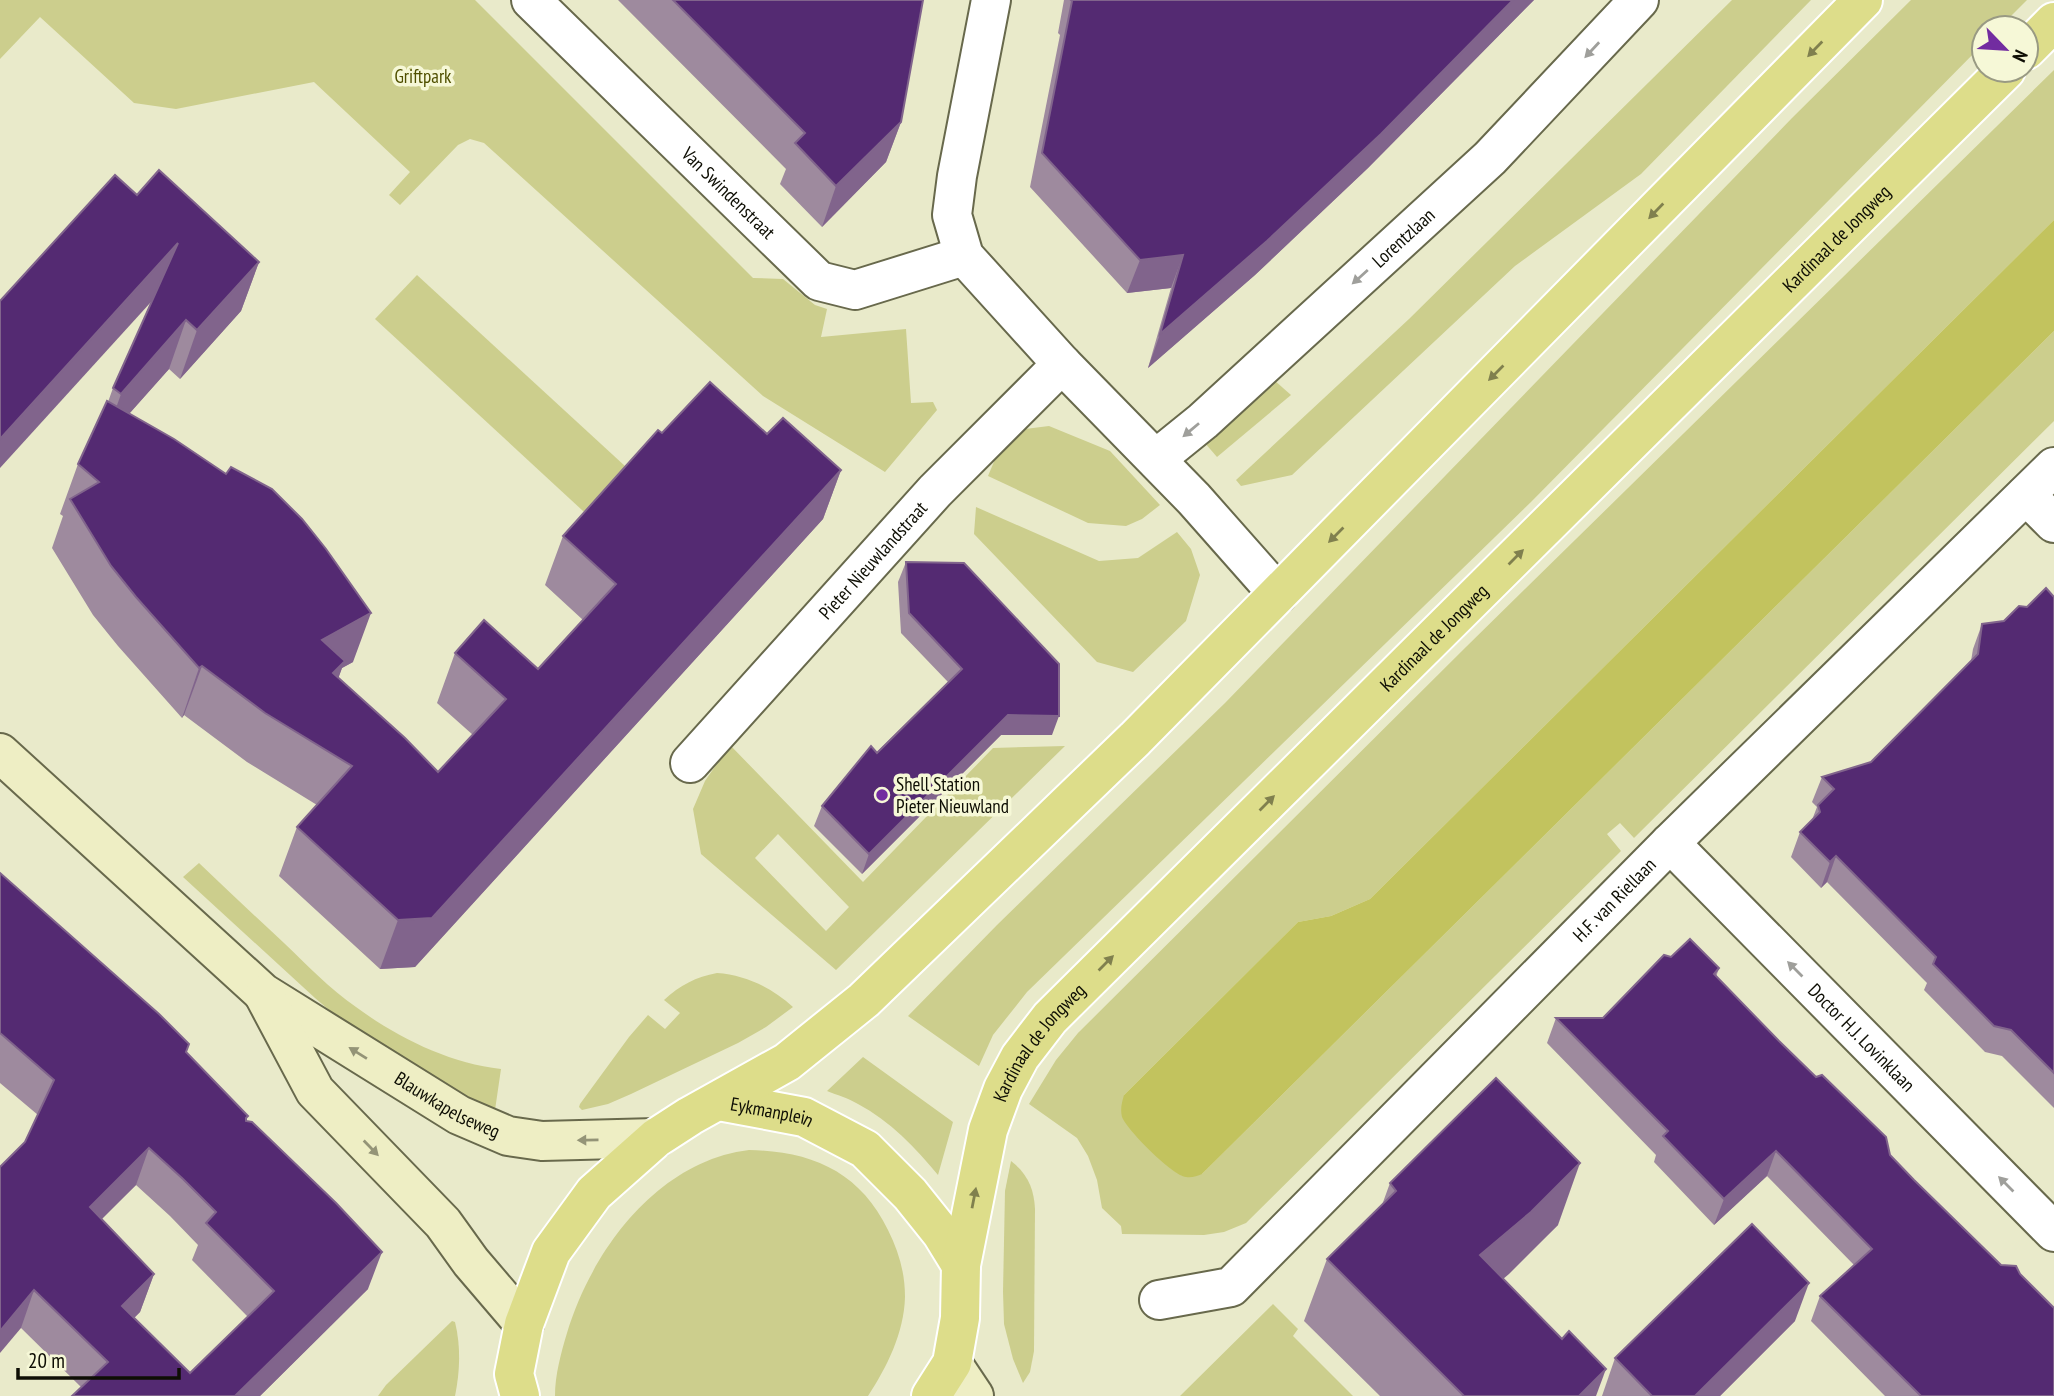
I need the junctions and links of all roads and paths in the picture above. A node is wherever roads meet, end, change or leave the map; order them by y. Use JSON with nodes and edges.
{"nodes":[{"id":1,"x":531,"y":0,"type":"edge"},
{"id":2,"x":991,"y":0,"type":"edge"},
{"id":3,"x":1639,"y":0,"type":"edge"},
{"id":4,"x":1863,"y":0,"type":"edge"},
{"id":5,"x":2054,"y":22,"type":"edge"},
{"id":6,"x":2040,"y":36,"type":"edge"},
{"id":7,"x":1992,"y":84,"type":"edge"},
{"id":8,"x":964,"y":256,"type":"junction"},
{"id":9,"x":1062,"y":364,"type":"junction"},
{"id":10,"x":1156,"y":459,"type":"junction"},
{"id":11,"x":2054,"y":467,"type":"edge"},
{"id":12,"x":2026,"y":495,"type":"junction"},
{"id":13,"x":2054,"y":523,"type":"edge"},
{"id":14,"x":1278,"y":594,"type":"junction"},
{"id":15,"x":0,"y":753,"type":"edge"},
{"id":16,"x":690,"y":763,"type":"dead end"},
{"id":17,"x":1670,"y":843,"type":"junction"},
{"id":18,"x":263,"y":993,"type":"junction"},
{"id":19,"x":719,"y":1101,"type":"junction"},
{"id":20,"x":656,"y":1138,"type":"junction"},
{"id":21,"x":2054,"y":1232,"type":"edge"},
{"id":22,"x":961,"y":1265,"type":"junction"},
{"id":23,"x":1159,"y":1300,"type":"dead end"},
{"id":24,"x":524,"y":1324,"type":"junction"},
{"id":25,"x":952,"y":1363,"type":"junction"},
{"id":26,"x":511,"y":1389,"type":"edge"},
{"id":27,"x":931,"y":1396,"type":"edge"},
{"id":28,"x":974,"y":1396,"type":"edge"}],
"edges":[{"from":1,"to":8,"type":"street","name":"Van Swindenstraat"},
{"from":2,"to":8,"type":"street"},
{"from":3,"to":10,"type":"street","name":"Lorentzlaan","one_way":true},
{"from":4,"to":14,"type":"main road","one_way":true},
{"from":5,"to":6,"type":"main road"},
{"from":22,"to":7,"type":"main road","name":"Kardinaal de Jongweg","one_way":true},
{"from":8,"to":9,"type":"street"},
{"from":9,"to":10,"type":"street"},
{"from":9,"to":16,"type":"street","name":"Pieter Nieuwlandstraat"},
{"from":10,"to":14,"type":"street"},
{"from":11,"to":12,"type":"street","name":"H.F. van Riellaan"},
{"from":12,"to":13,"type":"street"},
{"from":12,"to":17,"type":"street","name":"H.F. van Riellaan"},
{"from":14,"to":19,"type":"main road"},
{"from":15,"to":18,"type":"main road","name":"Blauwkapelseweg"},
{"from":21,"to":17,"type":"street","name":"Doctor H.J. Lovinklaan","one_way":true},
{"from":17,"to":23,"type":"street","name":"H.F. van Riellaan"},
{"from":20,"to":18,"type":"main road","name":"Blauwkapelseweg","one_way":true},
{"from":18,"to":24,"type":"main road","name":"Blauwkapelseweg","one_way":true},
{"from":19,"to":20,"type":"main road","name":"Eykmanplein"},
{"from":19,"to":22,"type":"main road","name":"Eykmanplein"},
{"from":20,"to":24,"type":"main road","name":"Eykmanplein"},
{"from":22,"to":25,"type":"main road"},
{"from":24,"to":26,"type":"main road","name":"Eykmanplein"},
{"from":25,"to":27,"type":"main road"},
{"from":25,"to":28,"type":"main road"}]}
